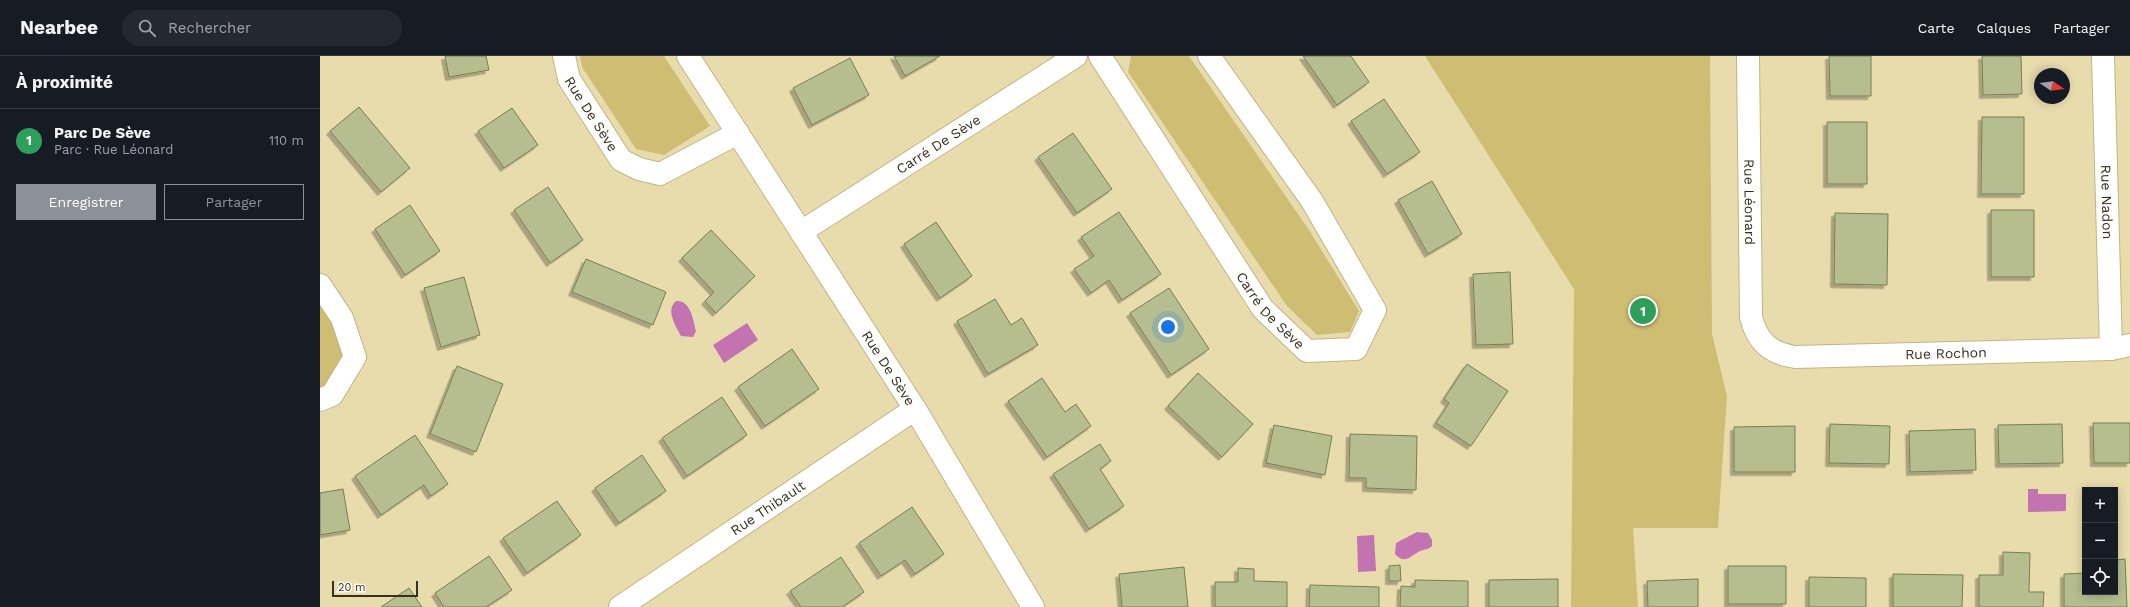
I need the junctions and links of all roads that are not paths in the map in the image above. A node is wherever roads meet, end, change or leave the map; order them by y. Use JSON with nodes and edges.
{"nodes":[{"id":1,"x":564,"y":56,"type":"edge"},
{"id":2,"x":688,"y":56,"type":"edge"},
{"id":3,"x":1076,"y":56,"type":"edge"},
{"id":4,"x":1100,"y":56,"type":"edge"},
{"id":5,"x":1210,"y":56,"type":"edge"},
{"id":6,"x":1748,"y":56,"type":"edge"},
{"id":7,"x":2104,"y":56,"type":"edge"},
{"id":8,"x":738,"y":133,"type":"junction"},
{"id":9,"x":801,"y":232,"type":"junction"},
{"id":10,"x":320,"y":284,"type":"edge"},
{"id":11,"x":1764,"y":345,"type":"joint"},
{"id":12,"x":2121,"y":347,"type":"edge"},
{"id":13,"x":320,"y":400,"type":"edge"},
{"id":14,"x":915,"y":409,"type":"junction"},
{"id":15,"x":620,"y":607,"type":"edge"},
{"id":16,"x":1033,"y":607,"type":"edge"}],
"edges":[{"from":1,"to":8,"type":"street","name":"Rue De Sève"},
{"from":2,"to":8,"type":"street","name":"Rue De Sève"},
{"from":3,"to":9,"type":"street","name":"Carré De Sève"},
{"from":4,"to":5,"type":"street","name":"Carré De Sève"},
{"from":6,"to":11,"type":"street","name":"Rue Léonard"},
{"from":7,"to":12,"type":"street","name":"Rue Nadon"},
{"from":8,"to":9,"type":"street","name":"Rue De Sève"},
{"from":9,"to":14,"type":"street","name":"Rue De Sève"},
{"from":10,"to":13,"type":"street"},
{"from":11,"to":12,"type":"street","name":"Rue Rochon"},
{"from":14,"to":15,"type":"street","name":"Rue Thibault"},
{"from":14,"to":16,"type":"street","name":"Rue De Sève"}]}
